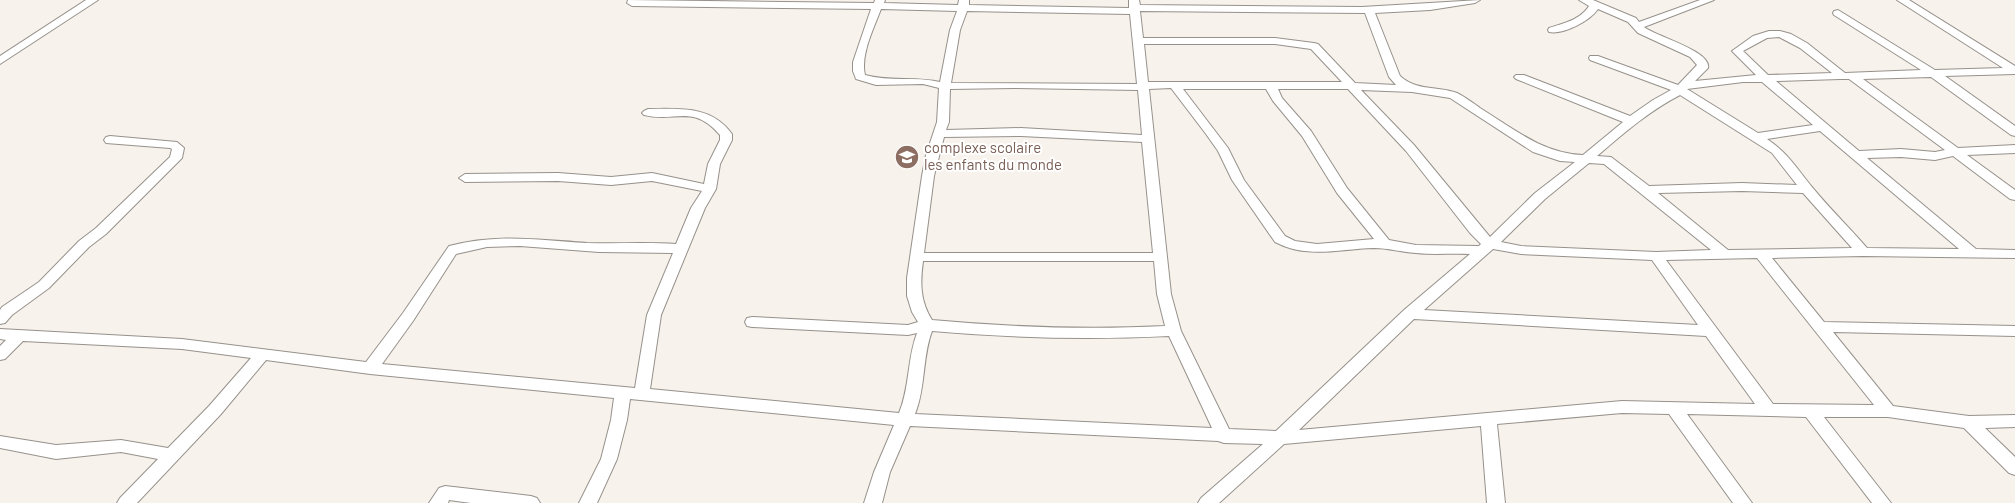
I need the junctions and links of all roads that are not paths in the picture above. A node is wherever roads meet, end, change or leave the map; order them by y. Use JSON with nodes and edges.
{"nodes":[{"id":1,"x":93,"y":0,"type":"edge"},
{"id":2,"x":632,"y":0,"type":"edge"},
{"id":3,"x":1475,"y":0,"type":"edge"},
{"id":4,"x":1709,"y":0,"type":"edge"},
{"id":5,"x":1902,"y":0,"type":"edge"},
{"id":6,"x":797,"y":2,"type":"edge"},
{"id":7,"x":879,"y":3,"type":"edge"},
{"id":8,"x":1589,"y":3,"type":"edge"},
{"id":9,"x":964,"y":4,"type":"edge"},
{"id":10,"x":1134,"y":6,"type":"edge"},
{"id":11,"x":1369,"y":11,"type":"junction"},
{"id":12,"x":1838,"y":13,"type":"dead end"},
{"id":13,"x":1636,"y":26,"type":"junction"},
{"id":14,"x":1553,"y":30,"type":"dead end"},
{"id":15,"x":1138,"y":41,"type":"junction"},
{"id":16,"x":0,"y":56,"type":"edge"},
{"id":17,"x":1594,"y":58,"type":"dead end"},
{"id":18,"x":0,"y":61,"type":"edge"},
{"id":19,"x":2015,"y":71,"type":"edge"},
{"id":20,"x":1934,"y":74,"type":"junction"},
{"id":21,"x":1520,"y":77,"type":"dead end"},
{"id":22,"x":1848,"y":77,"type":"junction"},
{"id":23,"x":1767,"y":80,"type":"junction"},
{"id":24,"x":1349,"y":84,"type":"junction"},
{"id":25,"x":1270,"y":85,"type":"junction"},
{"id":26,"x":945,"y":86,"type":"junction"},
{"id":27,"x":1175,"y":86,"type":"junction"},
{"id":28,"x":1142,"y":87,"type":"junction"},
{"id":29,"x":1410,"y":88,"type":"junction"},
{"id":30,"x":1682,"y":88,"type":"junction"},
{"id":31,"x":648,"y":113,"type":"dead end"},
{"id":32,"x":1631,"y":121,"type":"junction"},
{"id":33,"x":1823,"y":127,"type":"junction"},
{"id":34,"x":2015,"y":132,"type":"edge"},
{"id":35,"x":939,"y":134,"type":"junction"},
{"id":36,"x":1757,"y":138,"type":"junction"},
{"id":37,"x":1147,"y":139,"type":"junction"},
{"id":38,"x":110,"y":140,"type":"dead end"},
{"id":39,"x":2015,"y":149,"type":"edge"},
{"id":40,"x":1955,"y":152,"type":"junction"},
{"id":41,"x":1856,"y":155,"type":"junction"},
{"id":42,"x":1589,"y":158,"type":"junction"},
{"id":43,"x":465,"y":178,"type":"dead end"},
{"id":44,"x":710,"y":189,"type":"junction"},
{"id":45,"x":1646,"y":190,"type":"junction"},
{"id":46,"x":1807,"y":190,"type":"junction"},
{"id":47,"x":2015,"y":196,"type":"edge"},
{"id":48,"x":1385,"y":244,"type":"junction"},
{"id":49,"x":1485,"y":247,"type":"junction"},
{"id":50,"x":682,"y":249,"type":"junction"},
{"id":51,"x":1863,"y":252,"type":"junction"},
{"id":52,"x":1971,"y":252,"type":"junction"},
{"id":53,"x":1761,"y":254,"type":"junction"},
{"id":54,"x":2015,"y":254,"type":"edge"},
{"id":55,"x":1656,"y":256,"type":"junction"},
{"id":56,"x":1725,"y":256,"type":"junction"},
{"id":57,"x":917,"y":257,"type":"junction"},
{"id":58,"x":1159,"y":257,"type":"junction"},
{"id":59,"x":1409,"y":314,"type":"junction"},
{"id":60,"x":0,"y":319,"type":"edge"},
{"id":61,"x":752,"y":322,"type":"dead end"},
{"id":62,"x":927,"y":326,"type":"junction"},
{"id":63,"x":1820,"y":327,"type":"junction"},
{"id":64,"x":1174,"y":331,"type":"junction"},
{"id":65,"x":1711,"y":331,"type":"junction"},
{"id":66,"x":2015,"y":331,"type":"edge"},
{"id":67,"x":0,"y":334,"type":"edge"},
{"id":68,"x":20,"y":335,"type":"junction"},
{"id":69,"x":263,"y":354,"type":"junction"},
{"id":70,"x":0,"y":355,"type":"edge"},
{"id":71,"x":370,"y":368,"type":"junction"},
{"id":72,"x":623,"y":392,"type":"junction"},
{"id":73,"x":642,"y":393,"type":"junction"},
{"id":74,"x":1673,"y":408,"type":"junction"},
{"id":75,"x":1768,"y":410,"type":"junction"},
{"id":76,"x":1888,"y":410,"type":"junction"},
{"id":77,"x":1810,"y":411,"type":"junction"},
{"id":78,"x":1488,"y":419,"type":"junction"},
{"id":79,"x":904,"y":420,"type":"junction"},
{"id":80,"x":2015,"y":421,"type":"edge"},
{"id":81,"x":1969,"y":422,"type":"junction"},
{"id":82,"x":1224,"y":437,"type":"junction"},
{"id":83,"x":1280,"y":438,"type":"junction"},
{"id":84,"x":0,"y":442,"type":"edge"},
{"id":85,"x":172,"y":454,"type":"junction"},
{"id":86,"x":2015,"y":468,"type":"edge"},
{"id":87,"x":126,"y":503,"type":"edge"},
{"id":88,"x":438,"y":503,"type":"edge"},
{"id":89,"x":531,"y":503,"type":"edge"},
{"id":90,"x":588,"y":503,"type":"edge"},
{"id":91,"x":873,"y":503,"type":"edge"},
{"id":92,"x":1207,"y":503,"type":"edge"},
{"id":93,"x":1496,"y":503,"type":"edge"},
{"id":94,"x":1743,"y":503,"type":"edge"},
{"id":95,"x":1882,"y":503,"type":"edge"}],
"edges":[{"from":1,"to":18,"type":"street"},
{"from":2,"to":6,"type":"street"},
{"from":3,"to":11,"type":"street"},
{"from":4,"to":13,"type":"street"},
{"from":5,"to":19,"type":"street"},
{"from":6,"to":7,"type":"street"},
{"from":7,"to":9,"type":"street"},
{"from":7,"to":26,"type":"street"},
{"from":8,"to":13,"type":"street"},
{"from":8,"to":14,"type":"street"},
{"from":9,"to":10,"type":"street"},
{"from":9,"to":26,"type":"street"},
{"from":10,"to":11,"type":"street"},
{"from":10,"to":15,"type":"street"},
{"from":11,"to":29,"type":"street"},
{"from":12,"to":20,"type":"street"},
{"from":13,"to":30,"type":"street"},
{"from":15,"to":24,"type":"street"},
{"from":15,"to":28,"type":"street"},
{"from":16,"to":18,"type":"street"},
{"from":17,"to":30,"type":"street"},
{"from":19,"to":20,"type":"street"},
{"from":20,"to":22,"type":"street"},
{"from":20,"to":34,"type":"street"},
{"from":21,"to":32,"type":"street"},
{"from":22,"to":23,"type":"street"},
{"from":22,"to":23,"type":"street"},
{"from":22,"to":40,"type":"street"},
{"from":23,"to":30,"type":"street"},
{"from":23,"to":33,"type":"street"},
{"from":24,"to":25,"type":"street"},
{"from":24,"to":29,"type":"street"},
{"from":24,"to":49,"type":"street"},
{"from":25,"to":27,"type":"street"},
{"from":25,"to":48,"type":"street"},
{"from":26,"to":28,"type":"street"},
{"from":26,"to":35,"type":"street"},
{"from":27,"to":28,"type":"street"},
{"from":27,"to":48,"type":"street"},
{"from":28,"to":37,"type":"street"},
{"from":29,"to":42,"type":"street"},
{"from":30,"to":32,"type":"street"},
{"from":30,"to":36,"type":"street"},
{"from":31,"to":44,"type":"street"},
{"from":32,"to":42,"type":"street"},
{"from":33,"to":36,"type":"street"},
{"from":33,"to":41,"type":"street"},
{"from":35,"to":37,"type":"street"},
{"from":35,"to":57,"type":"street"},
{"from":36,"to":46,"type":"street"},
{"from":37,"to":58,"type":"street"},
{"from":38,"to":60,"type":"street"},
{"from":39,"to":40,"type":"street"},
{"from":40,"to":41,"type":"street"},
{"from":40,"to":47,"type":"street"},
{"from":41,"to":52,"type":"street"},
{"from":42,"to":45,"type":"street"},
{"from":42,"to":49,"type":"street"},
{"from":43,"to":44,"type":"street"},
{"from":44,"to":50,"type":"street"},
{"from":45,"to":46,"type":"street"},
{"from":45,"to":56,"type":"street"},
{"from":46,"to":51,"type":"street"},
{"from":48,"to":49,"type":"street"},
{"from":49,"to":55,"type":"street"},
{"from":49,"to":59,"type":"street"},
{"from":50,"to":71,"type":"street"},
{"from":50,"to":73,"type":"street"},
{"from":51,"to":52,"type":"street"},
{"from":51,"to":53,"type":"street"},
{"from":52,"to":54,"type":"street"},
{"from":53,"to":56,"type":"street"},
{"from":53,"to":63,"type":"street"},
{"from":55,"to":56,"type":"street"},
{"from":55,"to":65,"type":"street"},
{"from":57,"to":58,"type":"street"},
{"from":57,"to":62,"type":"street"},
{"from":58,"to":64,"type":"street"},
{"from":59,"to":65,"type":"street"},
{"from":59,"to":83,"type":"street"},
{"from":61,"to":62,"type":"street"},
{"from":62,"to":64,"type":"street"},
{"from":62,"to":79,"type":"street"},
{"from":63,"to":66,"type":"street"},
{"from":63,"to":76,"type":"street"},
{"from":64,"to":82,"type":"street"},
{"from":65,"to":75,"type":"street"},
{"from":67,"to":68,"type":"street"},
{"from":68,"to":69,"type":"street"},
{"from":68,"to":70,"type":"street"},
{"from":69,"to":71,"type":"street"},
{"from":69,"to":85,"type":"street"},
{"from":71,"to":72,"type":"street"},
{"from":72,"to":73,"type":"street"},
{"from":72,"to":90,"type":"street"},
{"from":73,"to":79,"type":"street"},
{"from":74,"to":75,"type":"street"},
{"from":74,"to":78,"type":"street"},
{"from":74,"to":94,"type":"street"},
{"from":75,"to":77,"type":"street"},
{"from":76,"to":77,"type":"street"},
{"from":76,"to":81,"type":"street"},
{"from":77,"to":95,"type":"street"},
{"from":78,"to":83,"type":"street"},
{"from":78,"to":93,"type":"street"},
{"from":79,"to":82,"type":"street"},
{"from":79,"to":91,"type":"street"},
{"from":80,"to":81,"type":"street"},
{"from":81,"to":86,"type":"street"},
{"from":82,"to":83,"type":"street"},
{"from":83,"to":92,"type":"street"},
{"from":84,"to":85,"type":"street"},
{"from":85,"to":87,"type":"street"},
{"from":88,"to":89,"type":"street"}]}
